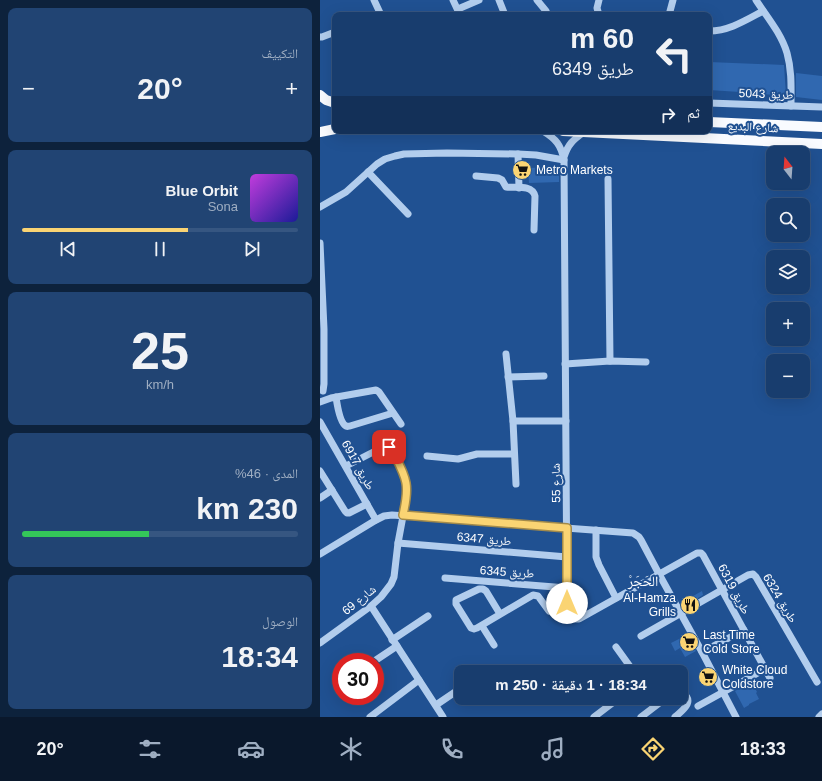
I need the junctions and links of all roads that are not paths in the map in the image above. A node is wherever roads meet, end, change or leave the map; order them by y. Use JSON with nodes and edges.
{"nodes":[{"id":1,"x":374,"y":0,"type":"edge"},
{"id":2,"x":453,"y":0,"type":"edge"},
{"id":3,"x":479,"y":0,"type":"edge"},
{"id":4,"x":499,"y":0,"type":"edge"},
{"id":5,"x":537,"y":0,"type":"edge"},
{"id":6,"x":599,"y":0,"type":"edge"},
{"id":7,"x":674,"y":0,"type":"edge"},
{"id":8,"x":756,"y":0,"type":"edge"},
{"id":9,"x":546,"y":11,"type":"dead end"},
{"id":10,"x":763,"y":11,"type":"junction"},
{"id":11,"x":377,"y":12,"type":"edge"},
{"id":12,"x":459,"y":12,"type":"edge"},
{"id":13,"x":504,"y":12,"type":"edge"},
{"id":14,"x":598,"y":12,"type":"edge"},
{"id":15,"x":670,"y":12,"type":"edge"},
{"id":16,"x":712,"y":31,"type":"edge"},
{"id":17,"x":332,"y":33,"type":"edge"},
{"id":18,"x":320,"y":37,"type":"edge"},
{"id":19,"x":320,"y":95,"type":"edge"},
{"id":20,"x":332,"y":102,"type":"edge"},
{"id":21,"x":712,"y":103,"type":"edge"},
{"id":22,"x":791,"y":106,"type":"junction"},
{"id":23,"x":822,"y":108,"type":"edge"},
{"id":24,"x":712,"y":122,"type":"edge"},
{"id":25,"x":822,"y":127,"type":"edge"},
{"id":26,"x":332,"y":130,"type":"edge"},
{"id":27,"x":320,"y":132,"type":"edge"},
{"id":28,"x":547,"y":134,"type":"edge"},
{"id":29,"x":581,"y":134,"type":"edge"},
{"id":30,"x":624,"y":134,"type":"edge"},
{"id":31,"x":822,"y":144,"type":"edge"},
{"id":32,"x":518,"y":154,"type":"junction"},
{"id":33,"x":564,"y":160,"type":"junction"},
{"id":34,"x":368,"y":172,"type":"junction"},
{"id":35,"x":476,"y":176,"type":"dead end"},
{"id":36,"x":608,"y":179,"type":"dead end"},
{"id":37,"x":519,"y":188,"type":"junction"},
{"id":38,"x":320,"y":207,"type":"edge"},
{"id":39,"x":408,"y":214,"type":"dead end"},
{"id":40,"x":534,"y":230,"type":"dead end"},
{"id":41,"x":320,"y":243,"type":"edge"},
{"id":42,"x":321,"y":268,"type":"edge"},
{"id":43,"x":322,"y":330,"type":"edge"},
{"id":44,"x":506,"y":354,"type":"dead end"},
{"id":45,"x":610,"y":362,"type":"junction"},
{"id":46,"x":646,"y":362,"type":"dead end"},
{"id":47,"x":565,"y":364,"type":"junction"},
{"id":48,"x":544,"y":376,"type":"dead end"},
{"id":49,"x":508,"y":377,"type":"junction"},
{"id":50,"x":323,"y":391,"type":"dead end"},
{"id":51,"x":336,"y":397,"type":"junction"},
{"id":52,"x":320,"y":402,"type":"edge"},
{"id":53,"x":394,"y":413,"type":"junction"},
{"id":54,"x":513,"y":420,"type":"junction"},
{"id":55,"x":566,"y":421,"type":"junction"},
{"id":56,"x":320,"y":422,"type":"edge"},
{"id":57,"x":401,"y":424,"type":"dead end"},
{"id":58,"x":514,"y":454,"type":"junction"},
{"id":59,"x":427,"y":456,"type":"dead end"},
{"id":60,"x":346,"y":466,"type":"junction"},
{"id":61,"x":320,"y":471,"type":"edge"},
{"id":62,"x":516,"y":484,"type":"dead end"},
{"id":63,"x":332,"y":490,"type":"junction"},
{"id":64,"x":320,"y":498,"type":"edge"},
{"id":65,"x":367,"y":504,"type":"junction"},
{"id":66,"x":403,"y":515,"type":"junction"},
{"id":67,"x":376,"y":520,"type":"junction"},
{"id":68,"x":567,"y":528,"type":"junction"},
{"id":69,"x":596,"y":530,"type":"junction"},
{"id":70,"x":398,"y":543,"type":"junction"},
{"id":71,"x":320,"y":554,"type":"edge"},
{"id":72,"x":568,"y":557,"type":"junction"},
{"id":73,"x":659,"y":574,"type":"junction"},
{"id":74,"x":445,"y":578,"type":"dead end"},
{"id":75,"x":465,"y":580,"type":"junction"},
{"id":76,"x":568,"y":588,"type":"junction"},
{"id":77,"x":722,"y":590,"type":"junction"},
{"id":78,"x":467,"y":594,"type":"junction"},
{"id":79,"x":616,"y":598,"type":"junction"},
{"id":80,"x":371,"y":606,"type":"junction"},
{"id":81,"x":549,"y":611,"type":"dead end"},
{"id":82,"x":680,"y":613,"type":"junction"},
{"id":83,"x":500,"y":614,"type":"junction"},
{"id":84,"x":428,"y":616,"type":"dead end"},
{"id":85,"x":482,"y":626,"type":"junction"},
{"id":86,"x":744,"y":630,"type":"junction"},
{"id":87,"x":641,"y":636,"type":"dead end"},
{"id":88,"x":320,"y":643,"type":"edge"},
{"id":89,"x":394,"y":643,"type":"junction"},
{"id":90,"x":494,"y":645,"type":"dead end"},
{"id":91,"x":616,"y":647,"type":"dead end"},
{"id":92,"x":702,"y":652,"type":"junction"},
{"id":93,"x":383,"y":653,"type":"edge"},
{"id":94,"x":629,"y":665,"type":"edge"},
{"id":95,"x":765,"y":669,"type":"junction"},
{"id":96,"x":770,"y":678,"type":"dead end"},
{"id":97,"x":419,"y":680,"type":"junction"},
{"id":98,"x":817,"y":682,"type":"dead end"},
{"id":99,"x":723,"y":692,"type":"junction"},
{"id":100,"x":454,"y":693,"type":"edge"},
{"id":101,"x":436,"y":705,"type":"junction"},
{"id":102,"x":610,"y":705,"type":"edge"},
{"id":103,"x":657,"y":705,"type":"edge"},
{"id":104,"x":687,"y":705,"type":"edge"},
{"id":105,"x":698,"y":706,"type":"dead end"},
{"id":106,"x":822,"y":714,"type":"edge"},
{"id":107,"x":597,"y":716,"type":"edge"},
{"id":108,"x":370,"y":717,"type":"edge"},
{"id":109,"x":443,"y":717,"type":"edge"},
{"id":110,"x":641,"y":717,"type":"edge"},
{"id":111,"x":675,"y":717,"type":"edge"},
{"id":112,"x":736,"y":717,"type":"edge"},
{"id":113,"x":819,"y":717,"type":"edge"}],
"edges":[{"from":1,"to":11,"type":"street"},
{"from":2,"to":12,"type":"street"},
{"from":3,"to":12,"type":"street"},
{"from":4,"to":13,"type":"street"},
{"from":5,"to":9,"type":"street"},
{"from":6,"to":14,"type":"street"},
{"from":7,"to":15,"type":"street"},
{"from":8,"to":10,"type":"street"},
{"from":10,"to":16,"type":"street"},
{"from":10,"to":22,"type":"street"},
{"from":17,"to":18,"type":"street"},
{"from":19,"to":20,"type":"main road"},
{"from":21,"to":22,"type":"street","name":"طريق 5043"},
{"from":22,"to":23,"type":"street","name":"طريق 5043"},
{"from":24,"to":25,"type":"main road","name":"شارع البديع"},
{"from":26,"to":27,"type":"main road"},
{"from":28,"to":33,"type":"street","name":"شارع 55"},
{"from":29,"to":33,"type":"street","name":"شارع 55"},
{"from":30,"to":31,"type":"main road","name":"شارع البديع"},
{"from":32,"to":33,"type":"street"},
{"from":32,"to":34,"type":"street"},
{"from":32,"to":37,"type":"street"},
{"from":33,"to":47,"type":"street","name":"شارع 55"},
{"from":34,"to":38,"type":"street"},
{"from":34,"to":39,"type":"street"},
{"from":35,"to":37,"type":"street"},
{"from":36,"to":45,"type":"street"},
{"from":37,"to":40,"type":"street"},
{"from":41,"to":42,"type":"street"},
{"from":42,"to":43,"type":"street"},
{"from":43,"to":50,"type":"street"},
{"from":44,"to":49,"type":"street"},
{"from":45,"to":46,"type":"street"},
{"from":45,"to":47,"type":"street"},
{"from":47,"to":55,"type":"street","name":"شارع 55"},
{"from":48,"to":49,"type":"street"},
{"from":49,"to":54,"type":"street"},
{"from":51,"to":52,"type":"street"},
{"from":51,"to":53,"type":"street"},
{"from":51,"to":53,"type":"street"},
{"from":53,"to":57,"type":"street"},
{"from":54,"to":55,"type":"street"},
{"from":54,"to":58,"type":"street"},
{"from":55,"to":68,"type":"street","name":"شارع 55"},
{"from":56,"to":60,"type":"street","name":"طريق 6917"},
{"from":58,"to":59,"type":"street"},
{"from":58,"to":62,"type":"street"},
{"from":60,"to":65,"type":"street","name":"طريق 6917"},
{"from":60,"to":66,"type":"street","name":"شارع 69"},
{"from":61,"to":63,"type":"street"},
{"from":63,"to":64,"type":"street"},
{"from":63,"to":65,"type":"street"},
{"from":65,"to":67,"type":"street","name":"طريق 6917"},
{"from":66,"to":67,"type":"street"},
{"from":66,"to":68,"type":"street"},
{"from":66,"to":70,"type":"street","name":"شارع 69"},
{"from":67,"to":71,"type":"street"},
{"from":68,"to":69,"type":"street"},
{"from":68,"to":72,"type":"street","name":"شارع 55"},
{"from":69,"to":73,"type":"street"},
{"from":69,"to":79,"type":"street"},
{"from":70,"to":72,"type":"street","name":"طريق 6347"},
{"from":70,"to":80,"type":"street","name":"شارع 69"},
{"from":72,"to":76,"type":"street","name":"شارع 55"},
{"from":73,"to":77,"type":"street","name":"طريق 6319"},
{"from":73,"to":79,"type":"street"},
{"from":73,"to":82,"type":"street"},
{"from":74,"to":75,"type":"street","name":"طريق 6345"},
{"from":75,"to":76,"type":"street","name":"طريق 6345"},
{"from":75,"to":78,"type":"street"},
{"from":76,"to":79,"type":"street","name":"شارع 55"},
{"from":77,"to":82,"type":"street","name":"طريق 6324"},
{"from":77,"to":86,"type":"street","name":"طريق 6319"},
{"from":77,"to":98,"type":"street","name":"طريق 6324"},
{"from":78,"to":83,"type":"street"},
{"from":78,"to":85,"type":"street"},
{"from":80,"to":88,"type":"street","name":"شارع 69"},
{"from":80,"to":89,"type":"street"},
{"from":81,"to":83,"type":"street"},
{"from":82,"to":87,"type":"street","name":"طريق 6324"},
{"from":82,"to":92,"type":"street"},
{"from":83,"to":85,"type":"street"},
{"from":84,"to":89,"type":"street"},
{"from":85,"to":90,"type":"street"},
{"from":86,"to":92,"type":"street"},
{"from":86,"to":95,"type":"street","name":"طريق 6319"},
{"from":89,"to":93,"type":"street"},
{"from":89,"to":97,"type":"street"},
{"from":91,"to":94,"type":"street"},
{"from":92,"to":99,"type":"street"},
{"from":95,"to":96,"type":"street","name":"طريق 6319"},
{"from":95,"to":99,"type":"street"},
{"from":97,"to":101,"type":"street"},
{"from":97,"to":108,"type":"street"},
{"from":99,"to":105,"type":"street"},
{"from":99,"to":112,"type":"street"},
{"from":100,"to":101,"type":"street"},
{"from":101,"to":109,"type":"street"},
{"from":102,"to":107,"type":"street"},
{"from":103,"to":110,"type":"street"},
{"from":104,"to":111,"type":"street"},
{"from":106,"to":113,"type":"street"}]}
